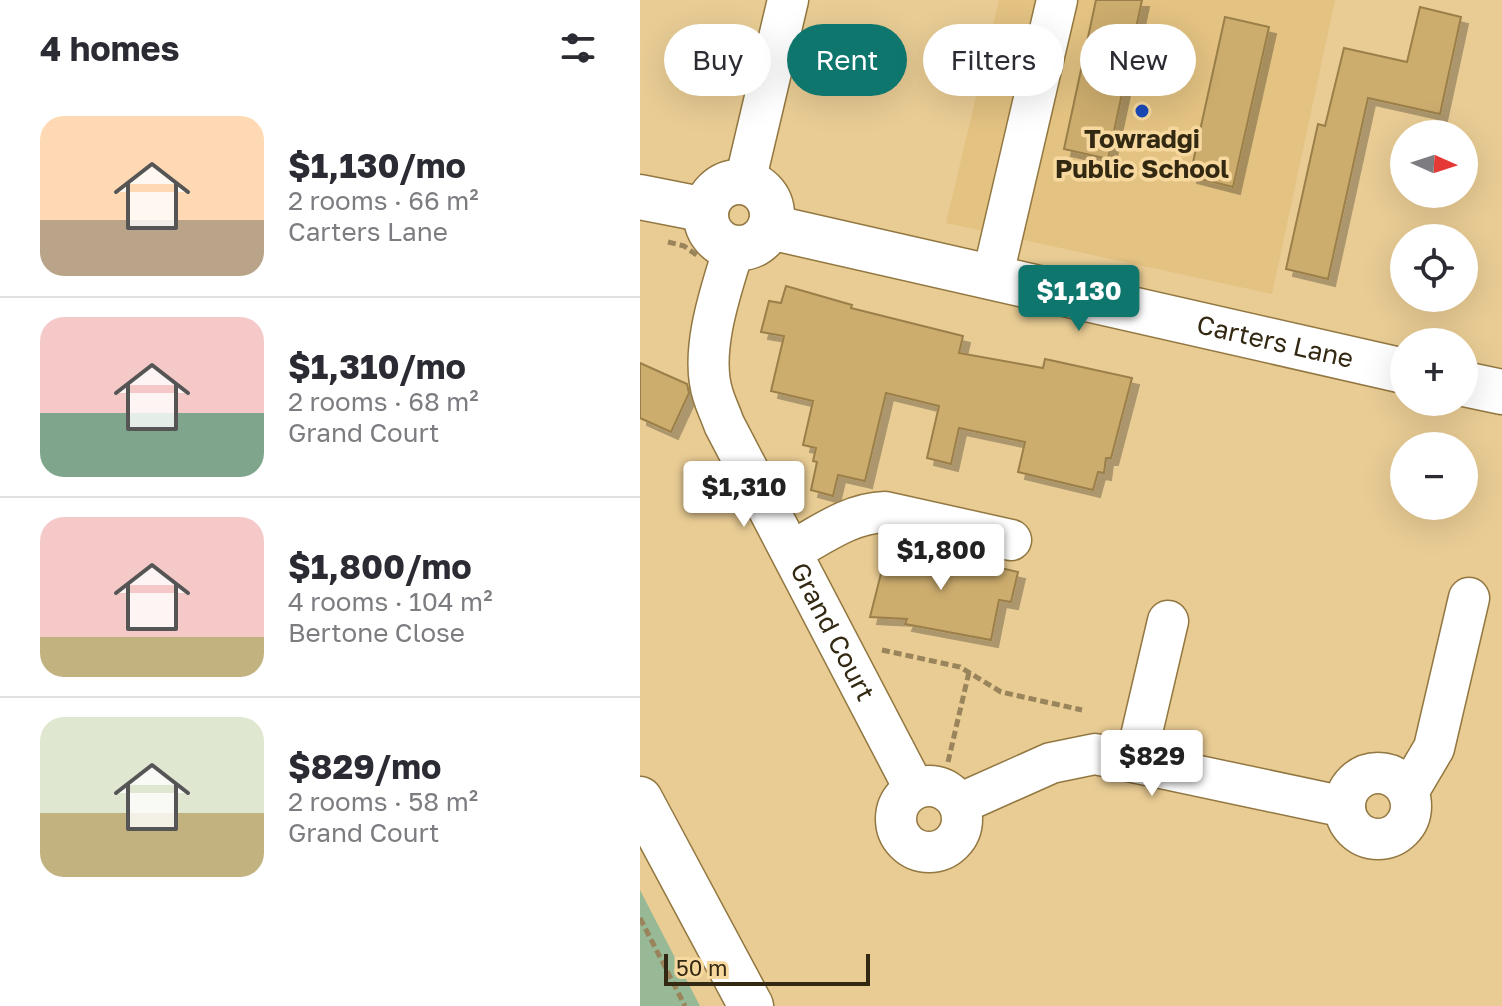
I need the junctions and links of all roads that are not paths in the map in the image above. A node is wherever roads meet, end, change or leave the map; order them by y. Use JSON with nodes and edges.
{"nodes":[{"id":1,"x":788,"y":0,"type":"edge"},
{"id":2,"x":1057,"y":0,"type":"edge"},
{"id":3,"x":745,"y":182,"type":"junction"},
{"id":4,"x":640,"y":197,"type":"edge"},
{"id":5,"x":706,"y":210,"type":"junction"},
{"id":6,"x":736,"y":248,"type":"junction"},
{"id":7,"x":992,"y":279,"type":"junction"},
{"id":8,"x":1390,"y":368,"type":"edge"},
{"id":9,"x":1478,"y":387,"type":"edge"},
{"id":10,"x":1502,"y":392,"type":"edge"},
{"id":11,"x":1011,"y":540,"type":"dead end"},
{"id":12,"x":792,"y":551,"type":"junction"},
{"id":13,"x":1469,"y":598,"type":"dead end"},
{"id":14,"x":1168,"y":621,"type":"dead end"},
{"id":15,"x":1135,"y":762,"type":"junction"},
{"id":16,"x":914,"y":788,"type":"junction"},
{"id":17,"x":640,"y":799,"type":"edge"},
{"id":18,"x":959,"y":804,"type":"junction"},
{"id":19,"x":751,"y":1006,"type":"edge"}],
"edges":[{"from":1,"to":3,"type":"street"},
{"from":2,"to":7,"type":"street"},
{"from":3,"to":5,"type":"main road"},
{"from":3,"to":6,"type":"main road"},
{"from":4,"to":5,"type":"main road"},
{"from":5,"to":6,"type":"main road"},
{"from":6,"to":7,"type":"main road","name":"Carters Lane"},
{"from":6,"to":12,"type":"street","name":"Grand Court"},
{"from":7,"to":8,"type":"main road","name":"Carters Lane"},
{"from":9,"to":10,"type":"main road"},
{"from":11,"to":12,"type":"street"},
{"from":12,"to":16,"type":"street","name":"Grand Court"},
{"from":13,"to":15,"type":"street"},
{"from":14,"to":15,"type":"street"},
{"from":15,"to":18,"type":"street"},
{"from":16,"to":18,"type":"street"},
{"from":16,"to":18,"type":"street"},
{"from":17,"to":19,"type":"main road"}]}
